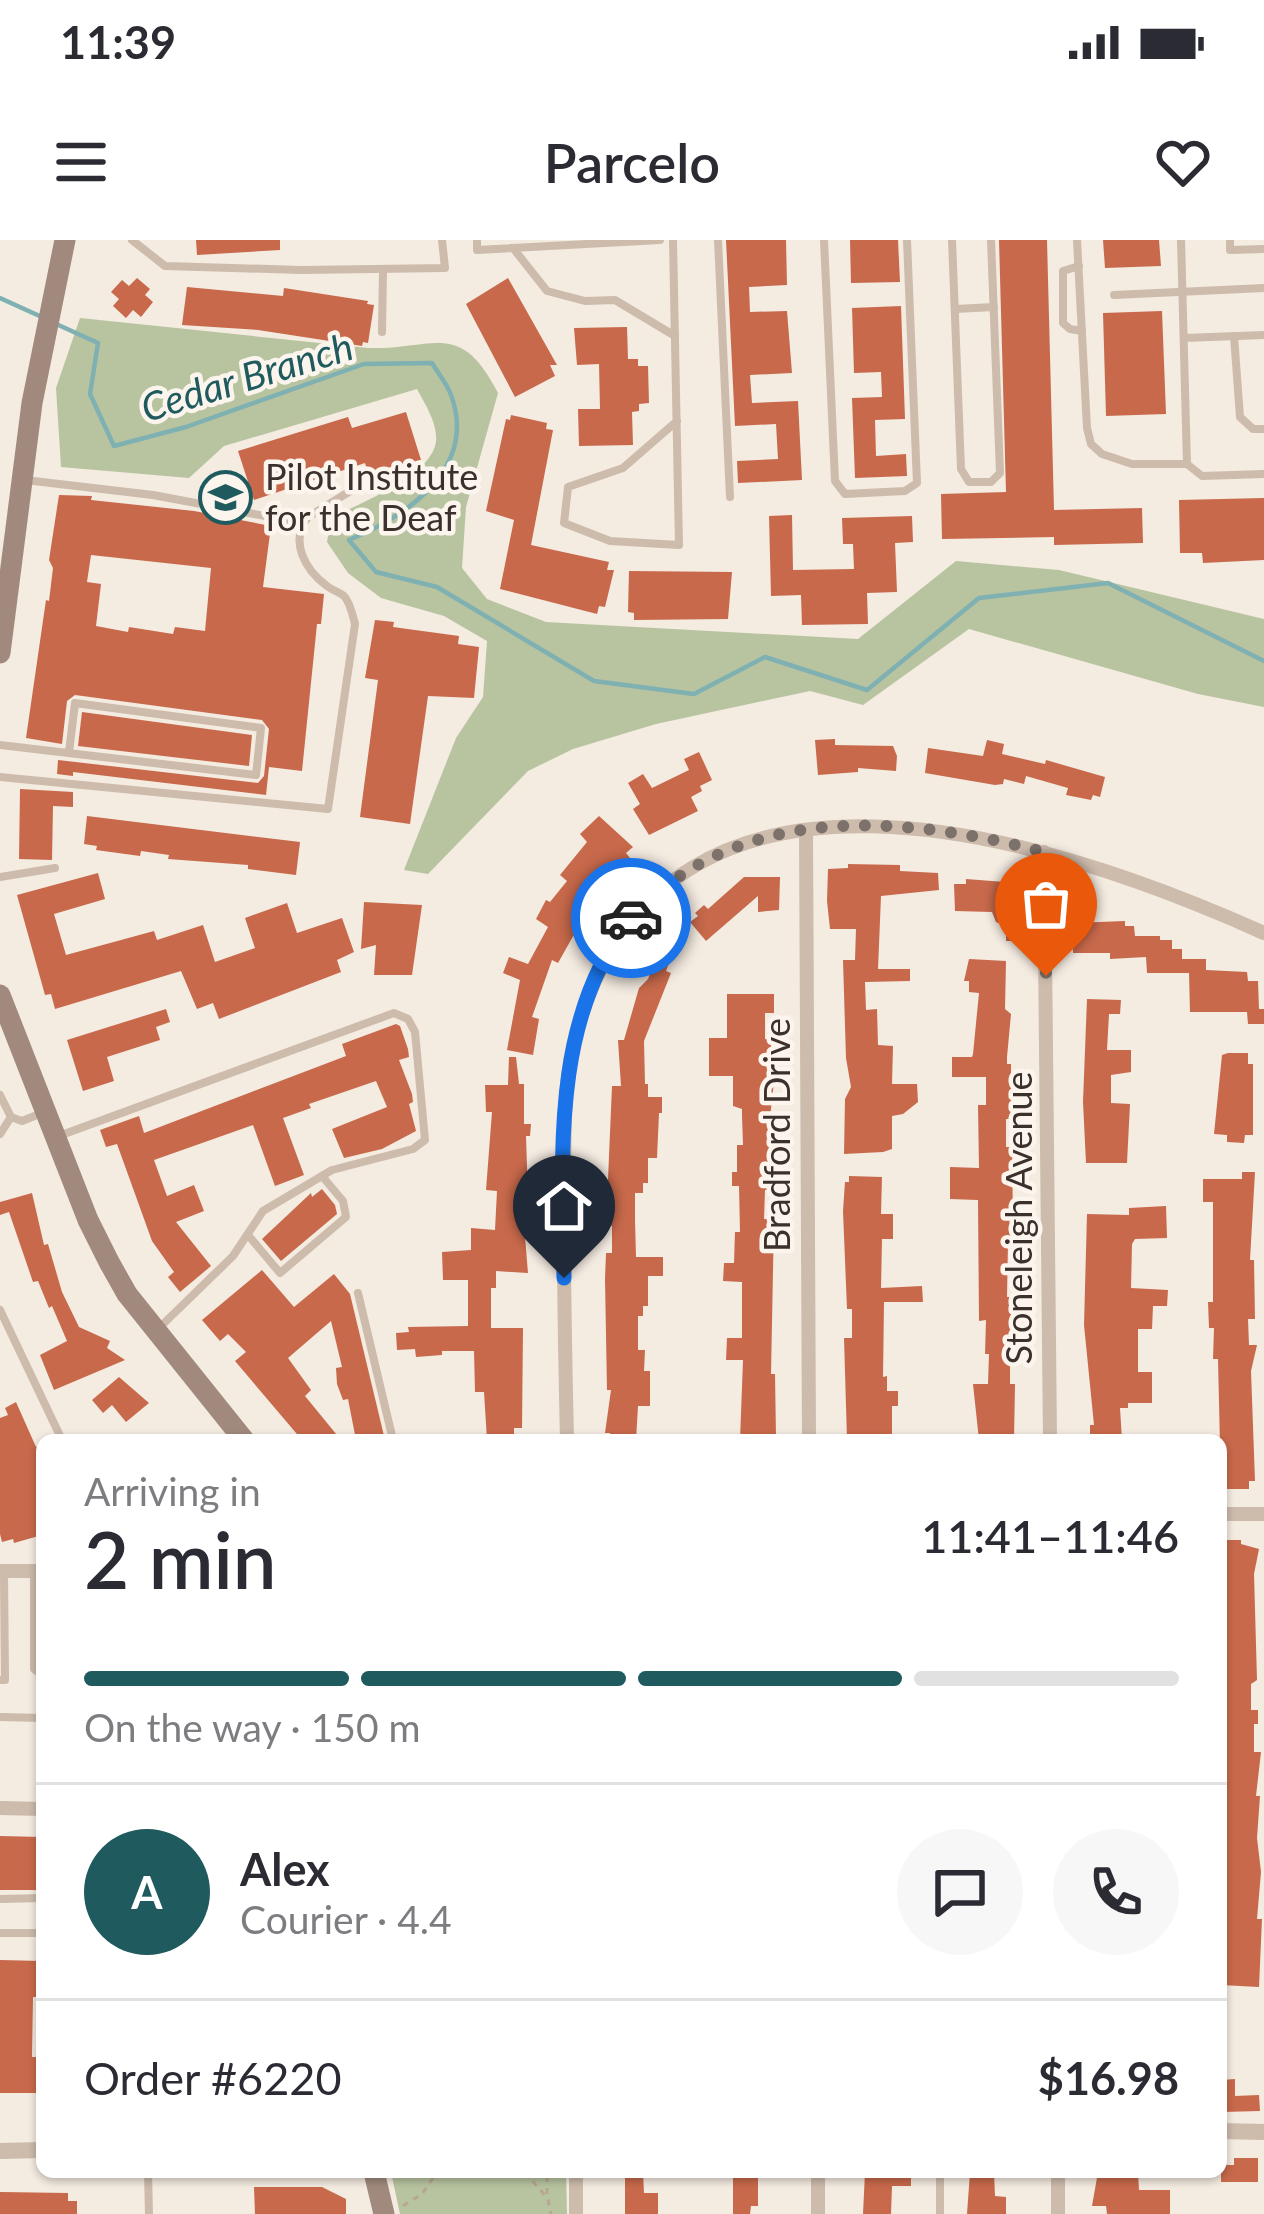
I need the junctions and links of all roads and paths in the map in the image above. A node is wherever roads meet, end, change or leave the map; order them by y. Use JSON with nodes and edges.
{"nodes":[{"id":1,"x":65,"y":240,"type":"edge"},
{"id":2,"x":132,"y":240,"type":"edge"},
{"id":3,"x":442,"y":240,"type":"edge"},
{"id":4,"x":477,"y":240,"type":"edge"},
{"id":5,"x":660,"y":240,"type":"edge"},
{"id":6,"x":674,"y":240,"type":"edge"},
{"id":7,"x":718,"y":240,"type":"edge"},
{"id":8,"x":824,"y":240,"type":"edge"},
{"id":9,"x":908,"y":240,"type":"edge"},
{"id":10,"x":952,"y":240,"type":"edge"},
{"id":11,"x":991,"y":240,"type":"edge"},
{"id":12,"x":1078,"y":240,"type":"edge"},
{"id":13,"x":1181,"y":240,"type":"edge"},
{"id":14,"x":1230,"y":240,"type":"edge"},
{"id":15,"x":513,"y":248,"type":"junction"},
{"id":16,"x":1264,"y":249,"type":"edge"},
{"id":17,"x":1079,"y":266,"type":"junction"},
{"id":18,"x":383,"y":268,"type":"junction"},
{"id":19,"x":1264,"y":288,"type":"edge"},
{"id":20,"x":1183,"y":292,"type":"junction"},
{"id":21,"x":1114,"y":295,"type":"dead end"},
{"id":22,"x":994,"y":307,"type":"junction"},
{"id":23,"x":955,"y":309,"type":"junction"},
{"id":24,"x":1082,"y":331,"type":"junction"},
{"id":25,"x":382,"y":332,"type":"dead end"},
{"id":26,"x":1264,"y":335,"type":"edge"},
{"id":27,"x":675,"y":336,"type":"junction"},
{"id":28,"x":1234,"y":336,"type":"junction"},
{"id":29,"x":1184,"y":338,"type":"junction"},
{"id":30,"x":676,"y":421,"type":"junction"},
{"id":31,"x":1264,"y":429,"type":"edge"},
{"id":32,"x":1187,"y":464,"type":"junction"},
{"id":33,"x":1264,"y":474,"type":"edge"},
{"id":34,"x":22,"y":479,"type":"junction"},
{"id":35,"x":352,"y":490,"type":"dead end"},
{"id":36,"x":730,"y":497,"type":"dead end"},
{"id":37,"x":302,"y":524,"type":"junction"},
{"id":38,"x":4,"y":585,"type":"edge"},
{"id":39,"x":0,"y":653,"type":"edge"},
{"id":40,"x":0,"y":745,"type":"edge"},
{"id":41,"x":69,"y":752,"type":"junction"},
{"id":42,"x":0,"y":777,"type":"edge"},
{"id":43,"x":806,"y":830,"type":"junction"},
{"id":44,"x":1044,"y":852,"type":"junction"},
{"id":45,"x":55,"y":868,"type":"dead end"},
{"id":46,"x":0,"y":877,"type":"edge"},
{"id":47,"x":1264,"y":933,"type":"edge"},
{"id":48,"x":0,"y":995,"type":"edge"},
{"id":49,"x":9,"y":1043,"type":"edge"},
{"id":50,"x":0,"y":1095,"type":"edge"},
{"id":51,"x":45,"y":1112,"type":"junction"},
{"id":52,"x":10,"y":1117,"type":"junction"},
{"id":53,"x":0,"y":1134,"type":"edge"},
{"id":54,"x":55,"y":1138,"type":"junction"},
{"id":55,"x":322,"y":1176,"type":"junction"},
{"id":56,"x":248,"y":1235,"type":"junction"},
{"id":57,"x":358,"y":1293,"type":"dead end"},
{"id":58,"x":0,"y":1310,"type":"edge"},
{"id":59,"x":156,"y":1331,"type":"junction"},
{"id":60,"x":59,"y":1434,"type":"edge"},
{"id":61,"x":239,"y":1434,"type":"edge"},
{"id":62,"x":392,"y":1434,"type":"edge"},
{"id":63,"x":567,"y":1434,"type":"edge"},
{"id":64,"x":808,"y":1434,"type":"edge"},
{"id":65,"x":1050,"y":1434,"type":"edge"},
{"id":66,"x":1227,"y":1514,"type":"edge"},
{"id":67,"x":1264,"y":1514,"type":"edge"},
{"id":68,"x":2,"y":1571,"type":"edge"},
{"id":69,"x":36,"y":1571,"type":"edge"},
{"id":70,"x":36,"y":1590,"type":"edge"},
{"id":71,"x":36,"y":1670,"type":"edge"},
{"id":72,"x":0,"y":1680,"type":"edge"},
{"id":73,"x":0,"y":1718,"type":"edge"},
{"id":74,"x":36,"y":1718,"type":"edge"},
{"id":75,"x":0,"y":1808,"type":"edge"},
{"id":76,"x":36,"y":1809,"type":"edge"},
{"id":77,"x":36,"y":1898,"type":"edge"},
{"id":78,"x":0,"y":1899,"type":"edge"},
{"id":79,"x":0,"y":1933,"type":"edge"},
{"id":80,"x":36,"y":1934,"type":"edge"},
{"id":81,"x":1227,"y":2131,"type":"edge"},
{"id":82,"x":1264,"y":2132,"type":"edge"},
{"id":83,"x":0,"y":2150,"type":"edge"},
{"id":84,"x":36,"y":2150,"type":"edge"},
{"id":85,"x":148,"y":2178,"type":"edge"},
{"id":86,"x":377,"y":2178,"type":"edge"},
{"id":87,"x":432,"y":2178,"type":"edge"},
{"id":88,"x":530,"y":2178,"type":"edge"},
{"id":89,"x":548,"y":2178,"type":"edge"},
{"id":90,"x":576,"y":2178,"type":"edge"},
{"id":91,"x":818,"y":2178,"type":"edge"},
{"id":92,"x":940,"y":2178,"type":"edge"},
{"id":93,"x":1058,"y":2178,"type":"edge"},
{"id":94,"x":548,"y":2199,"type":"junction"},
{"id":95,"x":393,"y":2210,"type":"edge"},
{"id":96,"x":149,"y":2214,"type":"edge"},
{"id":97,"x":551,"y":2214,"type":"edge"},
{"id":98,"x":576,"y":2214,"type":"edge"},
{"id":99,"x":818,"y":2214,"type":"edge"},
{"id":100,"x":940,"y":2214,"type":"edge"},
{"id":101,"x":1058,"y":2214,"type":"edge"}],
"edges":[{"from":1,"to":34,"type":"main road"},
{"from":2,"to":18,"type":"lane"},
{"from":3,"to":18,"type":"lane"},
{"from":4,"to":15,"type":"lane"},
{"from":5,"to":15,"type":"lane"},
{"from":6,"to":27,"type":"lane"},
{"from":7,"to":36,"type":"lane"},
{"from":8,"to":9,"type":"lane"},
{"from":10,"to":23,"type":"lane"},
{"from":11,"to":22,"type":"lane"},
{"from":12,"to":17,"type":"lane"},
{"from":13,"to":20,"type":"lane"},
{"from":14,"to":16,"type":"lane"},
{"from":15,"to":27,"type":"lane"},
{"from":17,"to":24,"type":"lane"},
{"from":17,"to":24,"type":"lane"},
{"from":18,"to":25,"type":"lane"},
{"from":19,"to":20,"type":"lane"},
{"from":20,"to":21,"type":"lane"},
{"from":20,"to":29,"type":"lane"},
{"from":22,"to":23,"type":"lane"},
{"from":22,"to":23,"type":"lane"},
{"from":24,"to":32,"type":"lane"},
{"from":26,"to":28,"type":"lane"},
{"from":27,"to":30,"type":"lane"},
{"from":28,"to":29,"type":"lane"},
{"from":28,"to":31,"type":"lane"},
{"from":29,"to":32,"type":"lane"},
{"from":30,"to":30,"type":"lane"},
{"from":32,"to":33,"type":"lane"},
{"from":34,"to":37,"type":"lane"},
{"from":34,"to":38,"type":"main road"},
{"from":35,"to":37,"type":"lane"},
{"from":37,"to":42,"type":"lane"},
{"from":38,"to":39,"type":"main road"},
{"from":40,"to":41,"type":"lane"},
{"from":41,"to":41,"type":"lane"},
{"from":43,"to":44,"type":"street"},
{"from":43,"to":63,"type":"street"},
{"from":43,"to":64,"type":"street","name":"Bradford Drive"},
{"from":44,"to":47,"type":"street"},
{"from":44,"to":65,"type":"street","name":"Stoneleigh Avenue"},
{"from":45,"to":46,"type":"lane"},
{"from":48,"to":49,"type":"main road"},
{"from":49,"to":51,"type":"main road"},
{"from":50,"to":52,"type":"lane"},
{"from":51,"to":52,"type":"lane"},
{"from":51,"to":54,"type":"main road"},
{"from":52,"to":53,"type":"lane"},
{"from":54,"to":55,"type":"lane"},
{"from":54,"to":59,"type":"main road"},
{"from":55,"to":56,"type":"lane"},
{"from":55,"to":56,"type":"lane"},
{"from":56,"to":59,"type":"lane"},
{"from":57,"to":62,"type":"lane"},
{"from":58,"to":60,"type":"lane"},
{"from":59,"to":61,"type":"main road"},
{"from":66,"to":67,"type":"street"},
{"from":68,"to":69,"type":"street"},
{"from":68,"to":72,"type":"lane"},
{"from":70,"to":71,"type":"lane"},
{"from":73,"to":74,"type":"lane"},
{"from":75,"to":76,"type":"street"},
{"from":77,"to":78,"type":"lane"},
{"from":79,"to":80,"type":"lane"},
{"from":81,"to":82,"type":"street"},
{"from":83,"to":84,"type":"street"},
{"from":85,"to":96,"type":"lane"},
{"from":86,"to":95,"type":"main road"},
{"from":87,"to":95,"type":"path"},
{"from":88,"to":94,"type":"path"},
{"from":89,"to":94,"type":"path"},
{"from":90,"to":98,"type":"street"},
{"from":91,"to":99,"type":"street"},
{"from":92,"to":100,"type":"lane"},
{"from":93,"to":101,"type":"street"},
{"from":94,"to":97,"type":"path"}]}
